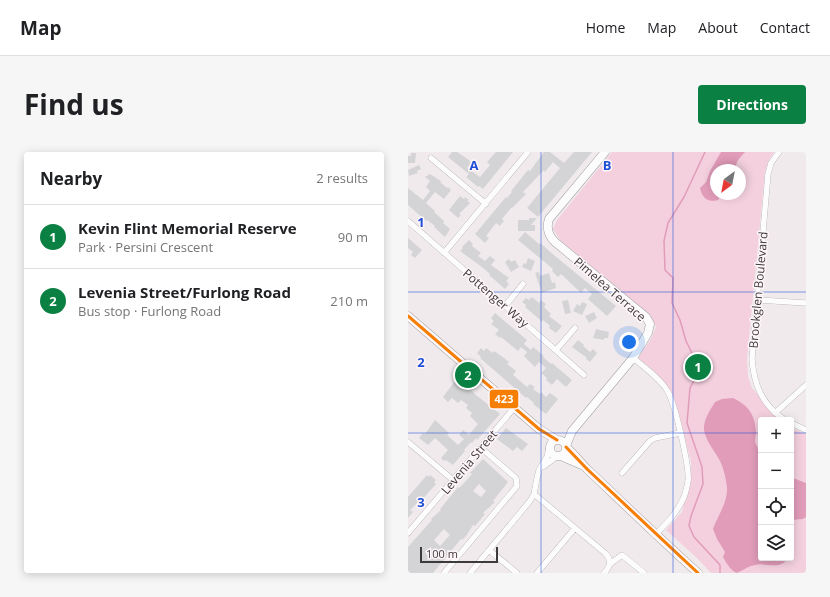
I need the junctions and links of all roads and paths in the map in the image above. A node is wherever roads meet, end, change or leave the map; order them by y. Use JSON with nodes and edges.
{"nodes":[{"id":1,"x":528,"y":152,"type":"edge"},
{"id":2,"x":605,"y":152,"type":"edge"},
{"id":3,"x":779,"y":152,"type":"edge"},
{"id":4,"x":431,"y":158,"type":"dead end"},
{"id":5,"x":486,"y":204,"type":"junction"},
{"id":6,"x":408,"y":222,"type":"edge"},
{"id":7,"x":444,"y":253,"type":"junction"},
{"id":8,"x":523,"y":284,"type":"dead end"},
{"id":9,"x":757,"y":300,"type":"junction"},
{"id":10,"x":806,"y":303,"type":"edge"},
{"id":11,"x":505,"y":306,"type":"junction"},
{"id":12,"x":408,"y":316,"type":"edge"},
{"id":13,"x":575,"y":328,"type":"dead end"},
{"id":14,"x":556,"y":350,"type":"junction"},
{"id":15,"x":633,"y":358,"type":"junction"},
{"id":16,"x":584,"y":375,"type":"dead end"},
{"id":17,"x":806,"y":385,"type":"edge"},
{"id":18,"x":514,"y":408,"type":"junction"},
{"id":19,"x":775,"y":413,"type":"junction"},
{"id":20,"x":780,"y":417,"type":"edge"},
{"id":21,"x":794,"y":424,"type":"edge"},
{"id":22,"x":539,"y":429,"type":"junction"},
{"id":23,"x":806,"y":430,"type":"edge"},
{"id":24,"x":572,"y":431,"type":"junction"},
{"id":25,"x":680,"y":433,"type":"junction"},
{"id":26,"x":557,"y":440,"type":"junction"},
{"id":27,"x":408,"y":442,"type":"edge"},
{"id":28,"x":566,"y":446,"type":"junction"},
{"id":29,"x":549,"y":447,"type":"junction"},
{"id":30,"x":481,"y":448,"type":"junction"},
{"id":31,"x":559,"y":456,"type":"junction"},
{"id":32,"x":586,"y":468,"type":"junction"},
{"id":33,"x":539,"y":470,"type":"junction"},
{"id":34,"x":622,"y":473,"type":"dead end"},
{"id":35,"x":454,"y":480,"type":"junction"},
{"id":36,"x":534,"y":494,"type":"junction"},
{"id":37,"x":575,"y":528,"type":"junction"},
{"id":38,"x":408,"y":533,"type":"edge"},
{"id":39,"x":655,"y":535,"type":"junction"},
{"id":40,"x":489,"y":550,"type":"junction"},
{"id":41,"x":610,"y":564,"type":"junction"},
{"id":42,"x":444,"y":573,"type":"edge"},
{"id":43,"x":470,"y":573,"type":"edge"},
{"id":44,"x":517,"y":573,"type":"edge"},
{"id":45,"x":537,"y":573,"type":"edge"},
{"id":46,"x":604,"y":573,"type":"edge"},
{"id":47,"x":644,"y":573,"type":"edge"},
{"id":48,"x":698,"y":573,"type":"edge"}],
"edges":[{"from":1,"to":5,"type":"street"},
{"from":2,"to":15,"type":"main road","name":"Pimelea Terrace"},
{"from":3,"to":9,"type":"street","name":"Brookglen Boulevard"},
{"from":4,"to":5,"type":"street"},
{"from":5,"to":7,"type":"street"},
{"from":6,"to":7,"type":"street","name":"Pottenger Way"},
{"from":7,"to":11,"type":"street","name":"Pottenger Way"},
{"from":8,"to":11,"type":"street"},
{"from":9,"to":10,"type":"street"},
{"from":9,"to":19,"type":"street","name":"Brookglen Boulevard"},
{"from":11,"to":14,"type":"street","name":"Pottenger Way"},
{"from":12,"to":18,"type":"main road"},
{"from":13,"to":14,"type":"street"},
{"from":14,"to":16,"type":"street","name":"Pottenger Way"},
{"from":15,"to":24,"type":"main road","name":"Pimelea Terrace"},
{"from":15,"to":25,"type":"street"},
{"from":17,"to":19,"type":"street"},
{"from":18,"to":22,"type":"main road"},
{"from":18,"to":30,"type":"street","name":"Levenia Street"},
{"from":19,"to":20,"type":"street","name":"Brookglen Boulevard"},
{"from":21,"to":23,"type":"street"},
{"from":22,"to":26,"type":"main road"},
{"from":22,"to":29,"type":"main road"},
{"from":24,"to":26,"type":"main road","name":"Pimelea Terrace"},
{"from":24,"to":28,"type":"main road","name":"Pimelea Terrace"},
{"from":25,"to":34,"type":"street"},
{"from":25,"to":39,"type":"street"},
{"from":26,"to":28,"type":"main road"},
{"from":26,"to":29,"type":"main road"},
{"from":27,"to":35,"type":"street"},
{"from":28,"to":31,"type":"main road"},
{"from":28,"to":32,"type":"main road"},
{"from":29,"to":31,"type":"main road"},
{"from":29,"to":33,"type":"street"},
{"from":30,"to":35,"type":"street","name":"Levenia Street"},
{"from":30,"to":42,"type":"street"},
{"from":31,"to":32,"type":"main road"},
{"from":31,"to":33,"type":"street"},
{"from":32,"to":39,"type":"main road"},
{"from":33,"to":36,"type":"street"},
{"from":35,"to":38,"type":"street","name":"Levenia Street"},
{"from":36,"to":37,"type":"street"},
{"from":36,"to":40,"type":"street"},
{"from":37,"to":41,"type":"street"},
{"from":37,"to":45,"type":"street"},
{"from":39,"to":48,"type":"main road"},
{"from":40,"to":43,"type":"street"},
{"from":40,"to":44,"type":"street"},
{"from":41,"to":46,"type":"street"},
{"from":41,"to":47,"type":"street"}]}
